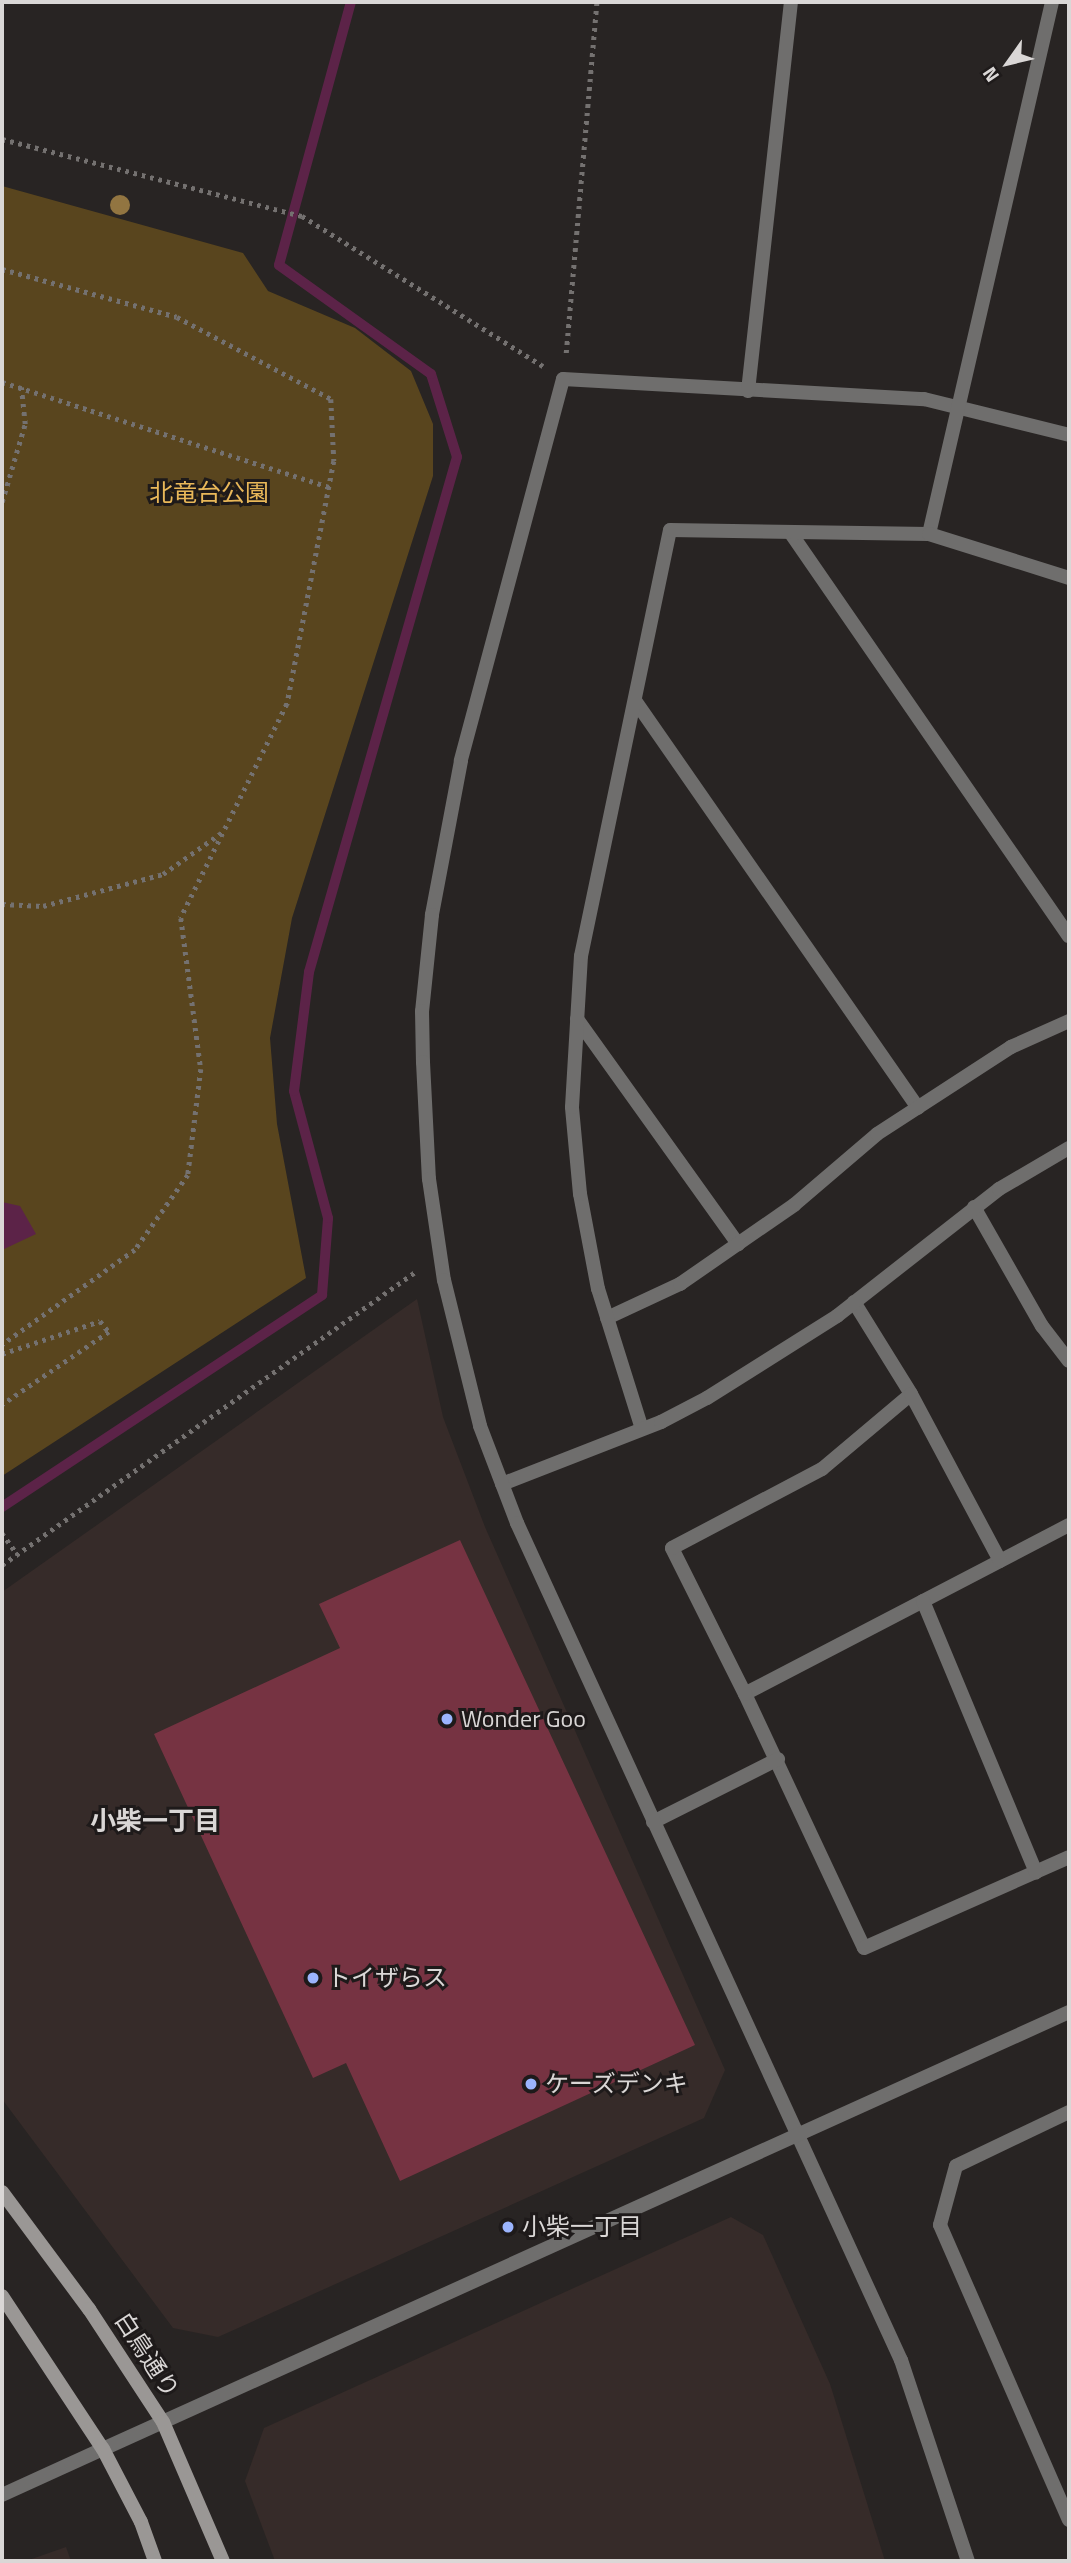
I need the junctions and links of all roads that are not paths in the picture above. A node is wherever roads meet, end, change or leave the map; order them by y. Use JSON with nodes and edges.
{"nodes":[{"id":1,"x":792,"y":2,"type":"edge"},
{"id":2,"x":1052,"y":2,"type":"edge"},
{"id":3,"x":748,"y":391,"type":"junction"},
{"id":4,"x":959,"y":406,"type":"junction"},
{"id":5,"x":1069,"y":435,"type":"edge"},
{"id":6,"x":790,"y":532,"type":"junction"},
{"id":7,"x":929,"y":534,"type":"junction"},
{"id":8,"x":1069,"y":578,"type":"edge"},
{"id":9,"x":636,"y":702,"type":"junction"},
{"id":10,"x":1069,"y":936,"type":"edge"},
{"id":11,"x":577,"y":1019,"type":"junction"},
{"id":12,"x":1069,"y":1021,"type":"edge"},
{"id":13,"x":918,"y":1108,"type":"junction"},
{"id":14,"x":1069,"y":1148,"type":"edge"},
{"id":15,"x":974,"y":1208,"type":"junction"},
{"id":16,"x":738,"y":1244,"type":"junction"},
{"id":17,"x":854,"y":1302,"type":"junction"},
{"id":18,"x":607,"y":1318,"type":"junction"},
{"id":19,"x":1069,"y":1361,"type":"edge"},
{"id":20,"x":911,"y":1394,"type":"junction"},
{"id":21,"x":642,"y":1429,"type":"junction"},
{"id":22,"x":502,"y":1484,"type":"junction"},
{"id":23,"x":1069,"y":1525,"type":"edge"},
{"id":24,"x":1000,"y":1561,"type":"junction"},
{"id":25,"x":923,"y":1601,"type":"junction"},
{"id":26,"x":745,"y":1694,"type":"junction"},
{"id":27,"x":778,"y":1759,"type":"junction"},
{"id":28,"x":653,"y":1822,"type":"junction"},
{"id":29,"x":1069,"y":1857,"type":"edge"},
{"id":30,"x":1036,"y":1872,"type":"junction"},
{"id":31,"x":1069,"y":2012,"type":"edge"},
{"id":32,"x":1069,"y":2112,"type":"edge"},
{"id":33,"x":796,"y":2136,"type":"junction"},
{"id":34,"x":2,"y":2192,"type":"edge"},
{"id":35,"x":2,"y":2296,"type":"edge"},
{"id":36,"x":163,"y":2422,"type":"junction"},
{"id":37,"x":103,"y":2449,"type":"junction"},
{"id":38,"x":2,"y":2495,"type":"edge"},
{"id":39,"x":1069,"y":2520,"type":"edge"},
{"id":40,"x":155,"y":2561,"type":"edge"},
{"id":41,"x":223,"y":2561,"type":"edge"},
{"id":42,"x":968,"y":2561,"type":"edge"}],
"edges":[{"from":1,"to":3,"type":"street"},
{"from":2,"to":4,"type":"street"},
{"from":3,"to":4,"type":"street"},
{"from":3,"to":22,"type":"street"},
{"from":4,"to":5,"type":"street"},
{"from":4,"to":7,"type":"street"},
{"from":6,"to":7,"type":"street"},
{"from":6,"to":9,"type":"street"},
{"from":6,"to":10,"type":"street"},
{"from":7,"to":8,"type":"street"},
{"from":9,"to":11,"type":"street"},
{"from":9,"to":13,"type":"street"},
{"from":11,"to":16,"type":"street"},
{"from":11,"to":18,"type":"street"},
{"from":12,"to":13,"type":"street"},
{"from":13,"to":16,"type":"street"},
{"from":14,"to":15,"type":"street"},
{"from":15,"to":17,"type":"street"},
{"from":15,"to":19,"type":"street"},
{"from":16,"to":18,"type":"street"},
{"from":17,"to":20,"type":"street"},
{"from":17,"to":21,"type":"street"},
{"from":18,"to":21,"type":"street"},
{"from":20,"to":24,"type":"street"},
{"from":20,"to":26,"type":"street"},
{"from":21,"to":22,"type":"street"},
{"from":22,"to":28,"type":"street"},
{"from":23,"to":24,"type":"street"},
{"from":24,"to":25,"type":"street"},
{"from":25,"to":26,"type":"street"},
{"from":25,"to":30,"type":"street"},
{"from":26,"to":27,"type":"street"},
{"from":27,"to":28,"type":"street"},
{"from":27,"to":30,"type":"street"},
{"from":28,"to":33,"type":"street"},
{"from":29,"to":30,"type":"street"},
{"from":31,"to":33,"type":"street"},
{"from":32,"to":39,"type":"street"},
{"from":33,"to":36,"type":"street"},
{"from":33,"to":42,"type":"street"},
{"from":34,"to":36,"type":"main road","name":"白鳥通り"},
{"from":35,"to":37,"type":"main road"},
{"from":36,"to":37,"type":"street"},
{"from":36,"to":41,"type":"main road","name":"白鳥通り"},
{"from":37,"to":38,"type":"street"},
{"from":37,"to":40,"type":"main road"}]}
